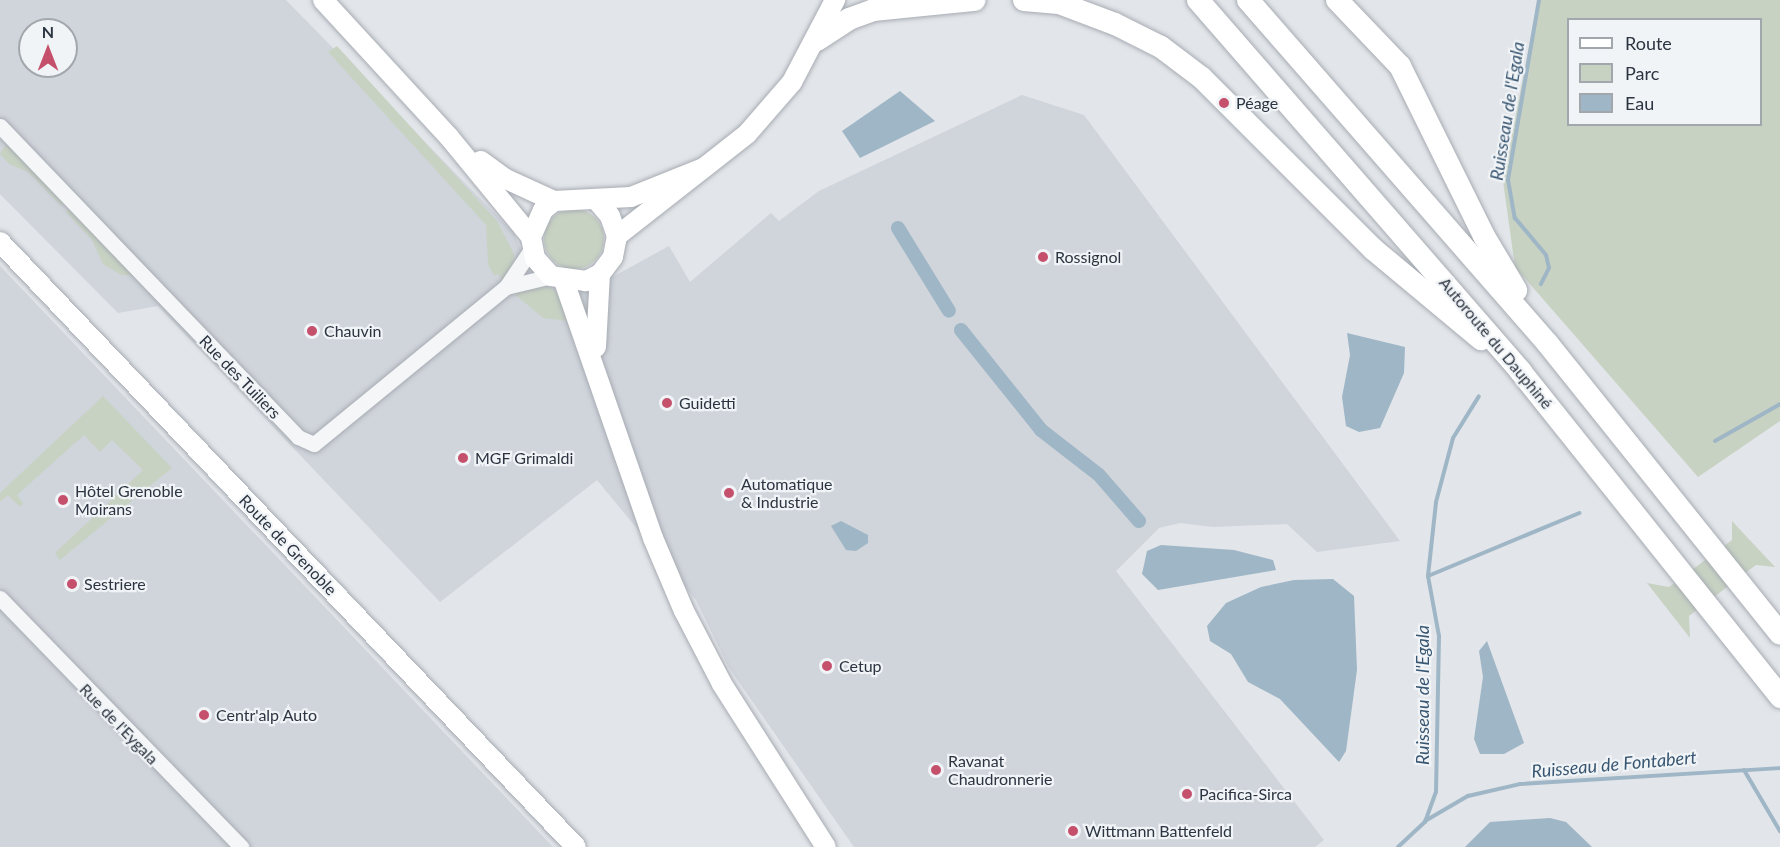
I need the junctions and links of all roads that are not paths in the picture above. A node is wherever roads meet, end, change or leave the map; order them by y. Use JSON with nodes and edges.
{"nodes":[{"id":1,"x":323,"y":0,"type":"edge"},
{"id":2,"x":835,"y":0,"type":"edge"},
{"id":3,"x":975,"y":0,"type":"edge"},
{"id":4,"x":1024,"y":0,"type":"edge"},
{"id":5,"x":1198,"y":0,"type":"edge"},
{"id":6,"x":1248,"y":0,"type":"edge"},
{"id":7,"x":1338,"y":0,"type":"edge"},
{"id":8,"x":865,"y":5,"type":"edge"},
{"id":9,"x":817,"y":40,"type":"junction"},
{"id":10,"x":0,"y":126,"type":"edge"},
{"id":11,"x":449,"y":137,"type":"junction"},
{"id":12,"x":703,"y":168,"type":"junction"},
{"id":13,"x":554,"y":201,"type":"junction"},
{"id":14,"x":598,"y":201,"type":"junction"},
{"id":15,"x":617,"y":236,"type":"junction"},
{"id":16,"x":0,"y":242,"type":"edge"},
{"id":17,"x":531,"y":242,"type":"junction"},
{"id":18,"x":600,"y":274,"type":"junction"},
{"id":19,"x":558,"y":279,"type":"junction"},
{"id":20,"x":506,"y":288,"type":"junction"},
{"id":21,"x":1548,"y":344,"type":"junction"},
{"id":22,"x":596,"y":362,"type":"junction"},
{"id":23,"x":1521,"y":372,"type":"junction"},
{"id":24,"x":0,"y":598,"type":"edge"},
{"id":25,"x":1780,"y":634,"type":"edge"},
{"id":26,"x":1780,"y":697,"type":"edge"},
{"id":27,"x":240,"y":847,"type":"edge"},
{"id":28,"x":576,"y":847,"type":"edge"},
{"id":29,"x":826,"y":847,"type":"edge"}],
"edges":[{"from":1,"to":11,"type":"main road"},
{"from":2,"to":9,"type":"main road"},
{"from":3,"to":8,"type":"highway"},
{"from":4,"to":23,"type":"highway"},
{"from":5,"to":23,"type":"highway","name":"Autoroute du Dauphiné"},
{"from":6,"to":21,"type":"highway"},
{"from":7,"to":21,"type":"highway"},
{"from":8,"to":9,"type":"highway"},
{"from":9,"to":12,"type":"main road"},
{"from":10,"to":20,"type":"street","name":"Rue des Tuiliers"},
{"from":11,"to":13,"type":"main road"},
{"from":11,"to":17,"type":"main road"},
{"from":12,"to":14,"type":"main road"},
{"from":12,"to":15,"type":"main road"},
{"from":13,"to":14,"type":"main road"},
{"from":13,"to":17,"type":"main road"},
{"from":14,"to":15,"type":"main road"},
{"from":15,"to":18,"type":"main road"},
{"from":16,"to":28,"type":"main road","name":"Route de Grenoble"},
{"from":17,"to":19,"type":"main road"},
{"from":17,"to":20,"type":"street","name":"Rue des Tuiliers"},
{"from":18,"to":19,"type":"main road"},
{"from":18,"to":22,"type":"main road"},
{"from":19,"to":20,"type":"street","name":"Rue des Tuiliers"},
{"from":19,"to":22,"type":"main road"},
{"from":21,"to":25,"type":"highway"},
{"from":22,"to":29,"type":"main road"},
{"from":23,"to":26,"type":"highway","name":"Autoroute du Dauphiné"},
{"from":24,"to":27,"type":"street","name":"Rue de l'Eygala"}]}
